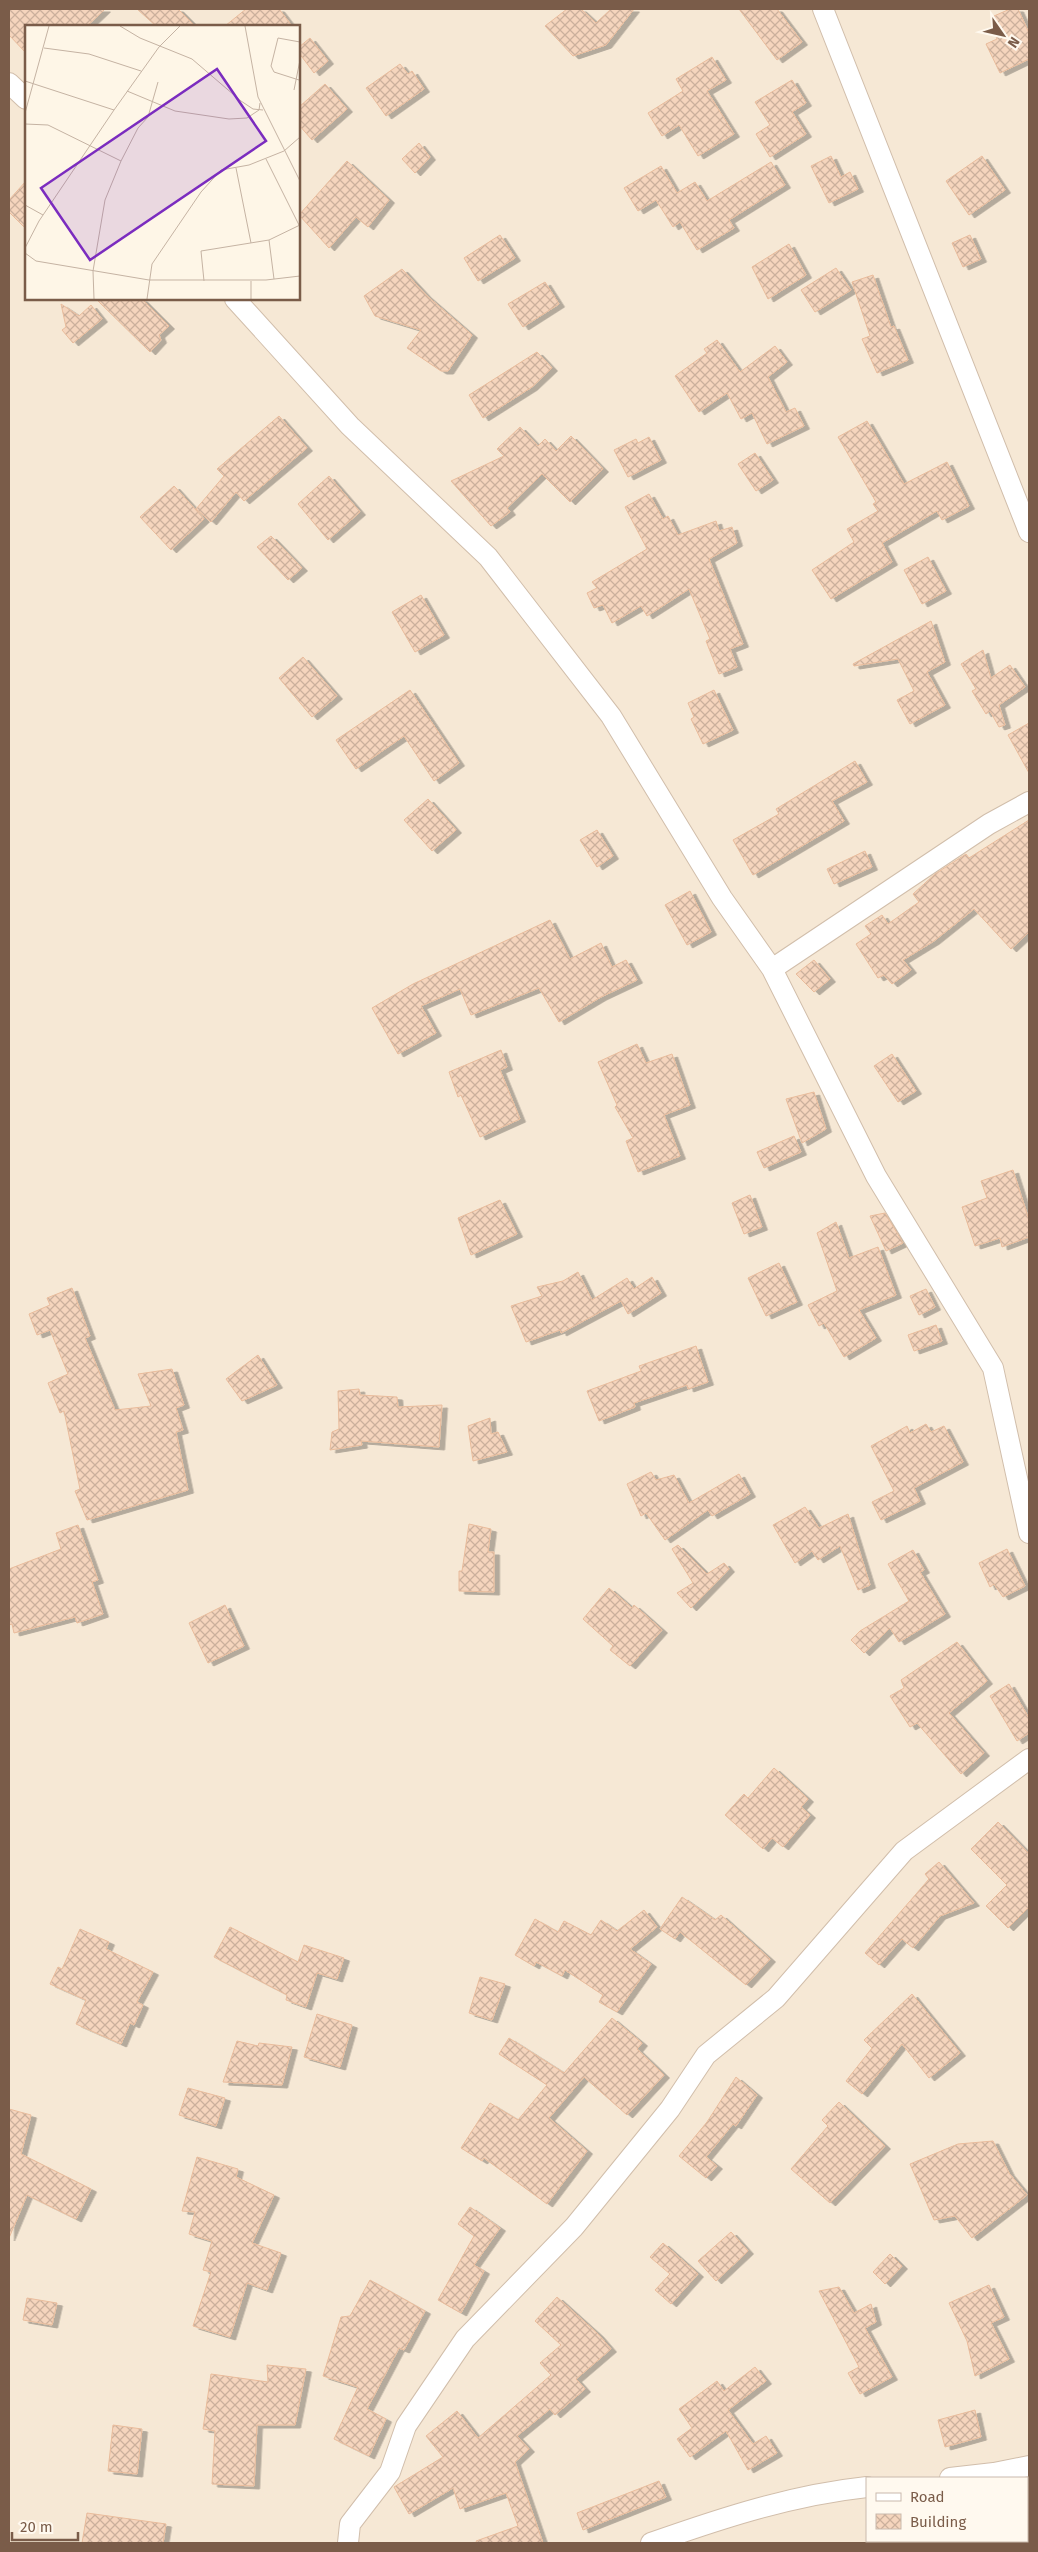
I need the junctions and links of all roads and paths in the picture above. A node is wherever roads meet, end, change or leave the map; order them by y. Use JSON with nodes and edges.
{"nodes":[{"id":1,"x":823,"y":9,"type":"edge"},
{"id":2,"x":9,"y":83,"type":"edge"},
{"id":3,"x":25,"y":98,"type":"edge"},
{"id":4,"x":236,"y":300,"type":"edge"},
{"id":5,"x":1029,"y":532,"type":"edge"},
{"id":6,"x":1029,"y":802,"type":"edge"},
{"id":7,"x":772,"y":969,"type":"junction"},
{"id":8,"x":1029,"y":1533,"type":"edge"},
{"id":9,"x":1029,"y":1759,"type":"edge"},
{"id":10,"x":1029,"y":2466,"type":"edge"},
{"id":11,"x":961,"y":2477,"type":"edge"},
{"id":12,"x":866,"y":2487,"type":"edge"},
{"id":13,"x":348,"y":2543,"type":"edge"},
{"id":14,"x":651,"y":2543,"type":"edge"}],
"edges":[{"from":1,"to":5,"type":"street"},
{"from":2,"to":3,"type":"street"},
{"from":4,"to":7,"type":"street"},
{"from":6,"to":7,"type":"street"},
{"from":7,"to":8,"type":"street"},
{"from":9,"to":13,"type":"street"},
{"from":10,"to":11,"type":"street"},
{"from":12,"to":14,"type":"street"}]}
